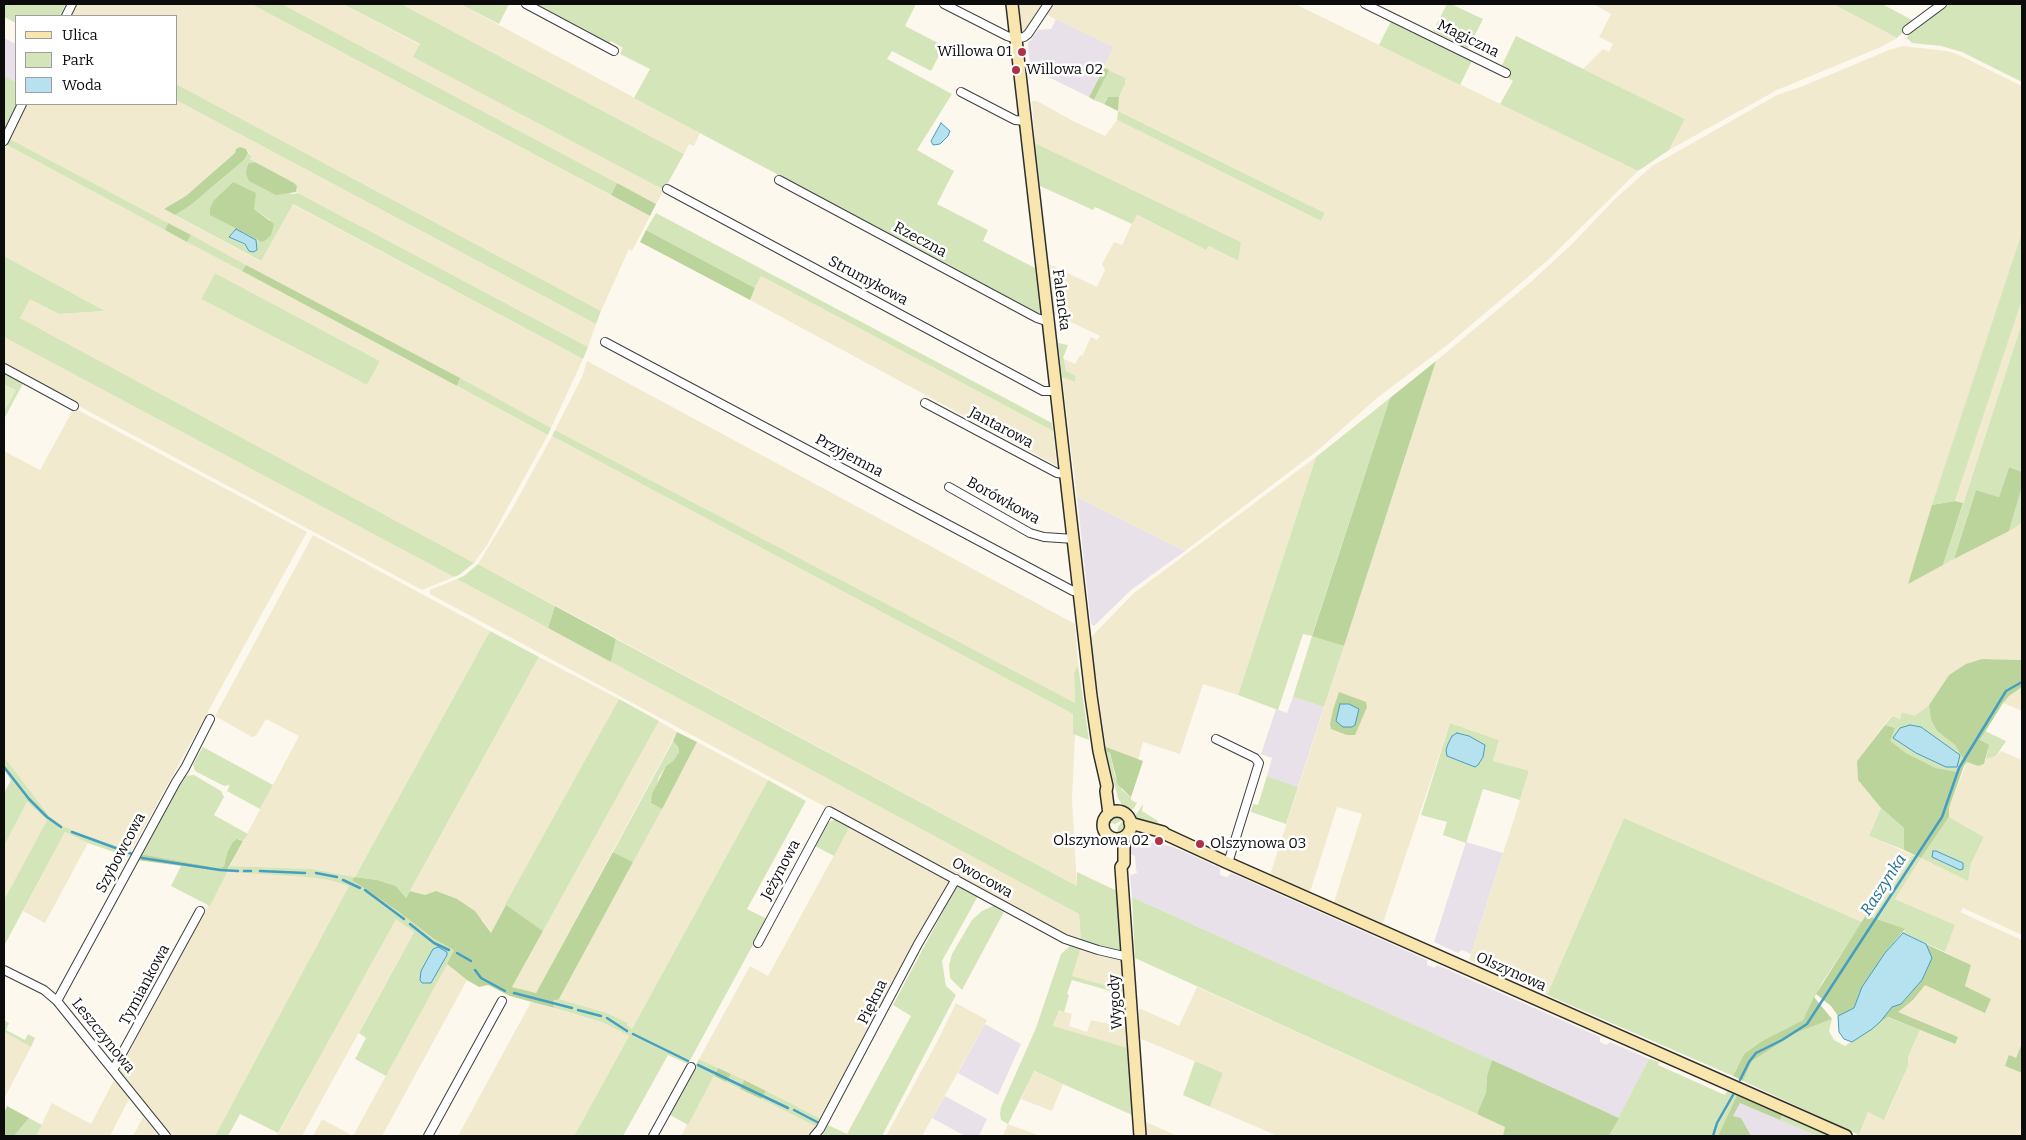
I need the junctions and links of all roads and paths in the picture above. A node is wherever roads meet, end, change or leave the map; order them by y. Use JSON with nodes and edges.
{"nodes":[{"id":1,"x":526,"y":4,"type":"edge"},
{"id":2,"x":944,"y":4,"type":"edge"},
{"id":3,"x":1012,"y":4,"type":"edge"},
{"id":4,"x":1048,"y":4,"type":"edge"},
{"id":5,"x":1366,"y":4,"type":"edge"},
{"id":6,"x":1942,"y":4,"type":"edge"},
{"id":7,"x":1907,"y":30,"type":"dead end"},
{"id":8,"x":1016,"y":38,"type":"junction"},
{"id":9,"x":614,"y":51,"type":"dead end"},
{"id":10,"x":1506,"y":73,"type":"dead end"},
{"id":11,"x":961,"y":92,"type":"dead end"},
{"id":12,"x":22,"y":105,"type":"edge"},
{"id":13,"x":1026,"y":121,"type":"junction"},
{"id":14,"x":4,"y":141,"type":"edge"},
{"id":15,"x":779,"y":180,"type":"dead end"},
{"id":16,"x":667,"y":189,"type":"dead end"},
{"id":17,"x":1049,"y":322,"type":"junction"},
{"id":18,"x":605,"y":342,"type":"dead end"},
{"id":19,"x":4,"y":368,"type":"edge"},
{"id":20,"x":1056,"y":391,"type":"junction"},
{"id":21,"x":925,"y":402,"type":"dead end"},
{"id":22,"x":74,"y":406,"type":"dead end"},
{"id":23,"x":1066,"y":474,"type":"junction"},
{"id":24,"x":949,"y":487,"type":"dead end"},
{"id":25,"x":1074,"y":539,"type":"junction"},
{"id":26,"x":1080,"y":596,"type":"junction"},
{"id":27,"x":210,"y":719,"type":"dead end"},
{"id":28,"x":1216,"y":739,"type":"dead end"},
{"id":29,"x":829,"y":810,"type":"joint"},
{"id":30,"x":1115,"y":813,"type":"junction"},
{"id":31,"x":1127,"y":831,"type":"junction"},
{"id":32,"x":1111,"y":837,"type":"junction"},
{"id":33,"x":1228,"y":863,"type":"junction"},
{"id":34,"x":1121,"y":867,"type":"junction"},
{"id":35,"x":956,"y":879,"type":"junction"},
{"id":36,"x":200,"y":911,"type":"dead end"},
{"id":37,"x":758,"y":943,"type":"dead end"},
{"id":38,"x":1128,"y":957,"type":"junction"},
{"id":39,"x":4,"y":970,"type":"edge"},
{"id":40,"x":57,"y":1001,"type":"junction"},
{"id":41,"x":502,"y":1001,"type":"dead end"},
{"id":42,"x":691,"y":1066,"type":"dead end"},
{"id":43,"x":113,"y":1070,"type":"junction"},
{"id":44,"x":166,"y":1136,"type":"edge"},
{"id":45,"x":428,"y":1136,"type":"edge"},
{"id":46,"x":653,"y":1136,"type":"edge"},
{"id":47,"x":814,"y":1136,"type":"edge"},
{"id":48,"x":1140,"y":1136,"type":"edge"},
{"id":49,"x":1846,"y":1136,"type":"edge"}],
"edges":[{"from":1,"to":9,"type":"street"},
{"from":2,"to":8,"type":"street"},
{"from":3,"to":8,"type":"street","name":"Falencka"},
{"from":4,"to":8,"type":"street"},
{"from":5,"to":10,"type":"street","name":"Magiczna"},
{"from":6,"to":7,"type":"street"},
{"from":8,"to":13,"type":"street","name":"Falencka"},
{"from":11,"to":13,"type":"street"},
{"from":12,"to":14,"type":"street"},
{"from":13,"to":17,"type":"street","name":"Falencka"},
{"from":15,"to":17,"type":"street","name":"Rzeczna"},
{"from":16,"to":20,"type":"street","name":"Strumykowa"},
{"from":17,"to":20,"type":"street","name":"Falencka"},
{"from":18,"to":26,"type":"street","name":"Przyjemna"},
{"from":19,"to":22,"type":"street"},
{"from":20,"to":23,"type":"street","name":"Falencka"},
{"from":21,"to":23,"type":"street","name":"Jantarowa"},
{"from":23,"to":25,"type":"street","name":"Falencka"},
{"from":24,"to":25,"type":"street","name":"Borówkowa"},
{"from":25,"to":26,"type":"street","name":"Falencka"},
{"from":26,"to":30,"type":"street"},
{"from":27,"to":40,"type":"street","name":"Szybowcowa"},
{"from":28,"to":33,"type":"street"},
{"from":29,"to":35,"type":"street","name":"Owocowa"},
{"from":29,"to":37,"type":"street","name":"Jeżynowa"},
{"from":30,"to":31,"type":"street"},
{"from":30,"to":32,"type":"street"},
{"from":31,"to":32,"type":"street"},
{"from":31,"to":33,"type":"street","name":"Olszynowa"},
{"from":31,"to":34,"type":"street","name":"Wygody"},
{"from":32,"to":34,"type":"street","name":"Wygody"},
{"from":33,"to":49,"type":"street","name":"Olszynowa"},
{"from":34,"to":38,"type":"street","name":"Wygody"},
{"from":35,"to":38,"type":"street","name":"Owocowa"},
{"from":35,"to":47,"type":"street","name":"Piękna"},
{"from":36,"to":43,"type":"street","name":"Tymiankowa"},
{"from":38,"to":48,"type":"street","name":"Wygody"},
{"from":39,"to":40,"type":"street","name":"Leszczynowa"},
{"from":40,"to":43,"type":"street","name":"Leszczynowa"},
{"from":41,"to":45,"type":"street"},
{"from":42,"to":46,"type":"street"},
{"from":43,"to":44,"type":"street","name":"Leszczynowa"}]}
